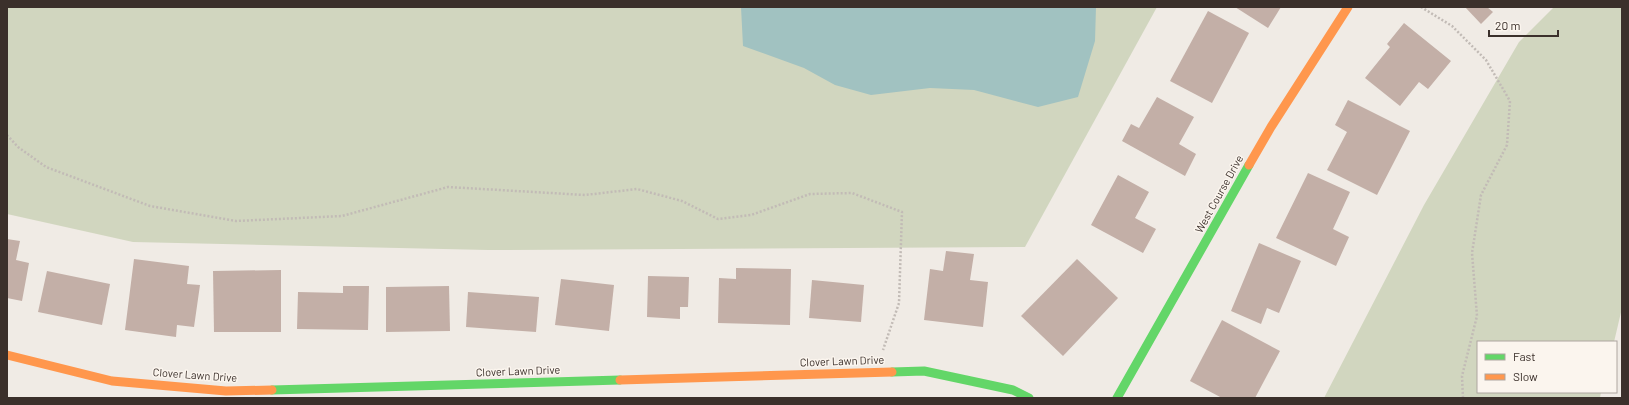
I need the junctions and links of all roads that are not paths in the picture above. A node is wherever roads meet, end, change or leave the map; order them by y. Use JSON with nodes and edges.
{"nodes":[{"id":1,"x":1348,"y":7,"type":"edge"},
{"id":2,"x":7,"y":355,"type":"edge"},
{"id":3,"x":1029,"y":398,"type":"edge"},
{"id":4,"x":1117,"y":398,"type":"edge"}],
"edges":[{"from":1,"to":4,"type":"street","name":"West Course Drive"},
{"from":2,"to":3,"type":"street","name":"Clover Lawn Drive"}]}
